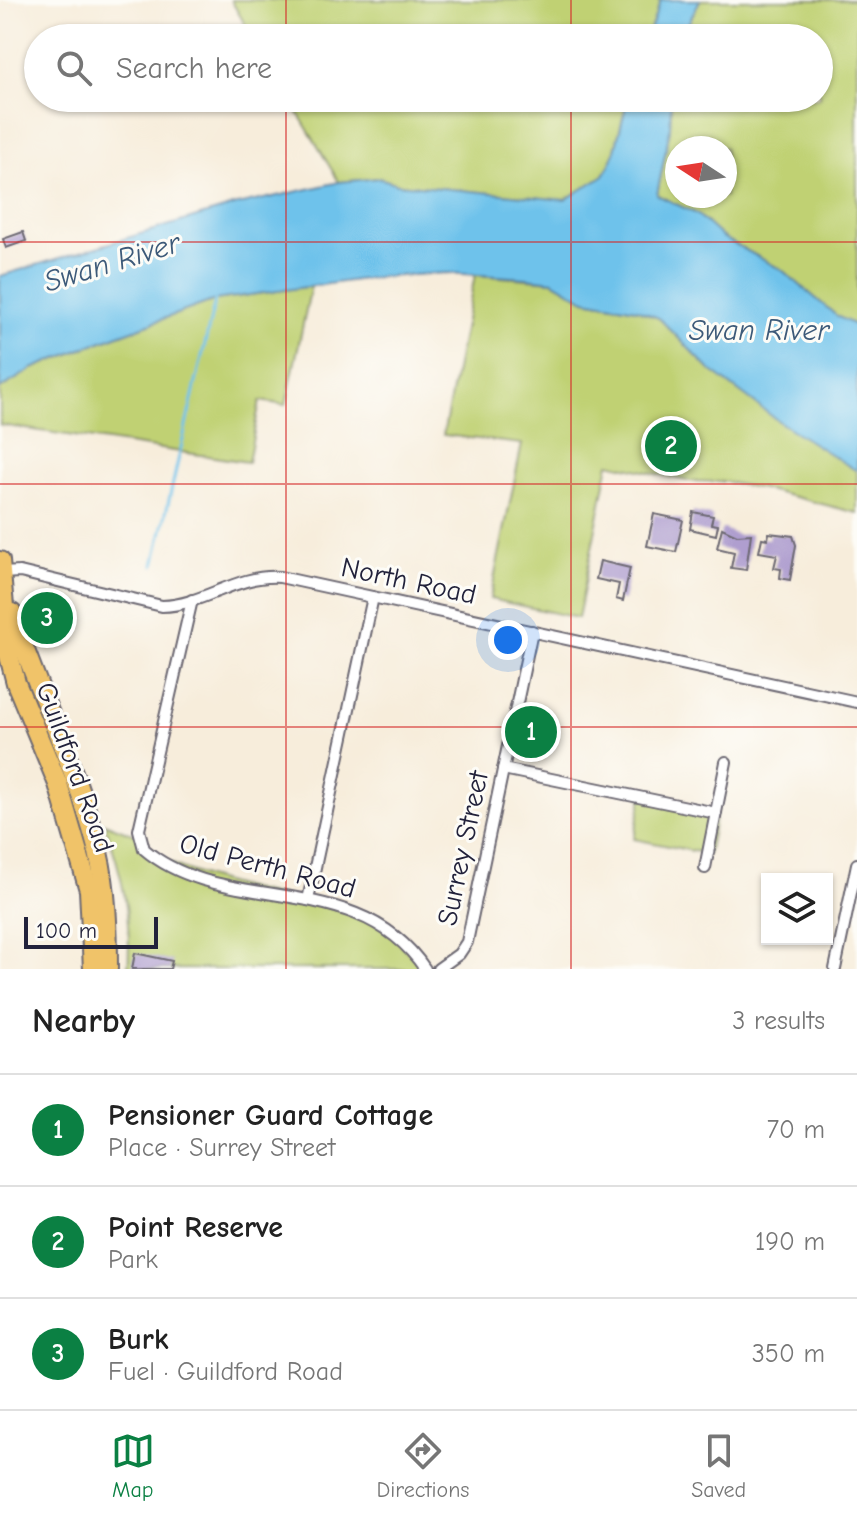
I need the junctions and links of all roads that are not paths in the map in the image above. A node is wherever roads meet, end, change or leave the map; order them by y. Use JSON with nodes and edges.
{"nodes":[{"id":1,"x":2,"y":573,"type":"edge"},
{"id":2,"x":373,"y":597,"type":"junction"},
{"id":3,"x":192,"y":600,"type":"junction"},
{"id":4,"x":532,"y":631,"type":"junction"},
{"id":5,"x":857,"y":702,"type":"edge"},
{"id":6,"x":726,"y":762,"type":"dead end"},
{"id":7,"x":503,"y":769,"type":"junction"},
{"id":8,"x":716,"y":813,"type":"junction"},
{"id":9,"x":857,"y":864,"type":"edge"},
{"id":10,"x":705,"y":868,"type":"dead end"},
{"id":11,"x":308,"y":900,"type":"junction"},
{"id":12,"x":93,"y":969,"type":"edge"},
{"id":13,"x":108,"y":969,"type":"edge"},
{"id":14,"x":425,"y":969,"type":"edge"},
{"id":15,"x":438,"y":969,"type":"edge"},
{"id":16,"x":835,"y":969,"type":"edge"}],
"edges":[{"from":1,"to":3,"type":"street","name":"North Road"},
{"from":1,"to":12,"type":"highway","name":"Guildford Road"},
{"from":1,"to":13,"type":"highway","name":"Guildford Road"},
{"from":2,"to":3,"type":"street","name":"North Road"},
{"from":2,"to":4,"type":"street","name":"North Road"},
{"from":2,"to":11,"type":"street"},
{"from":3,"to":11,"type":"street","name":"Old Perth Road"},
{"from":4,"to":5,"type":"street","name":"North Road"},
{"from":4,"to":7,"type":"street","name":"Surrey Street"},
{"from":6,"to":8,"type":"street"},
{"from":7,"to":8,"type":"street"},
{"from":7,"to":15,"type":"street","name":"Surrey Street"},
{"from":8,"to":10,"type":"street"},
{"from":9,"to":16,"type":"street"},
{"from":11,"to":14,"type":"street","name":"Old Perth Road"}]}
